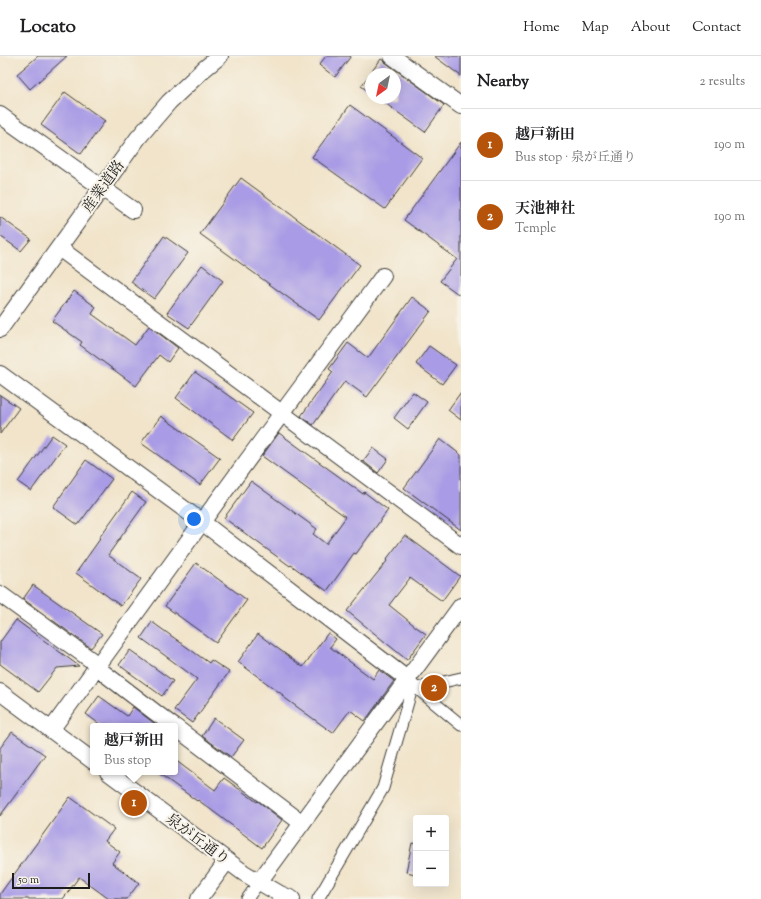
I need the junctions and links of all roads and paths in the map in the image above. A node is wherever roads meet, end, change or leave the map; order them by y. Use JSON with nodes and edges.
{"nodes":[{"id":1,"x":220,"y":56,"type":"edge"},
{"id":2,"x":392,"y":56,"type":"edge"},
{"id":3,"x":461,"y":106,"type":"edge"},
{"id":4,"x":0,"y":115,"type":"edge"},
{"id":5,"x":102,"y":188,"type":"junction"},
{"id":6,"x":133,"y":210,"type":"dead end"},
{"id":7,"x":59,"y":248,"type":"junction"},
{"id":8,"x":384,"y":276,"type":"dead end"},
{"id":9,"x":0,"y":329,"type":"edge"},
{"id":10,"x":0,"y":374,"type":"edge"},
{"id":11,"x":283,"y":413,"type":"junction"},
{"id":12,"x":202,"y":522,"type":"junction"},
{"id":13,"x":461,"y":546,"type":"edge"},
{"id":14,"x":0,"y":594,"type":"edge"},
{"id":15,"x":461,"y":606,"type":"edge"},
{"id":16,"x":455,"y":619,"type":"edge"},
{"id":17,"x":97,"y":666,"type":"junction"},
{"id":18,"x":461,"y":678,"type":"edge"},
{"id":19,"x":412,"y":684,"type":"junction"},
{"id":20,"x":0,"y":692,"type":"edge"},
{"id":21,"x":169,"y":723,"type":"edge"},
{"id":22,"x":461,"y":725,"type":"edge"},
{"id":23,"x":51,"y":730,"type":"junction"},
{"id":24,"x":178,"y":730,"type":"edge"},
{"id":25,"x":90,"y":759,"type":"edge"},
{"id":26,"x":112,"y":775,"type":"edge"},
{"id":27,"x":302,"y":823,"type":"junction"},
{"id":28,"x":227,"y":861,"type":"junction"},
{"id":29,"x":259,"y":882,"type":"junction"},
{"id":30,"x":199,"y":899,"type":"edge"},
{"id":31,"x":247,"y":899,"type":"edge"},
{"id":32,"x":292,"y":899,"type":"edge"},
{"id":33,"x":318,"y":899,"type":"edge"}],
"edges":[{"from":1,"to":5,"type":"street","name":"産業道路"},
{"from":2,"to":3,"type":"street"},
{"from":4,"to":5,"type":"street"},
{"from":5,"to":6,"type":"street"},
{"from":5,"to":7,"type":"street","name":"産業道路"},
{"from":7,"to":9,"type":"street","name":"産業道路"},
{"from":7,"to":11,"type":"street"},
{"from":8,"to":11,"type":"street"},
{"from":10,"to":12,"type":"street"},
{"from":11,"to":12,"type":"street"},
{"from":11,"to":13,"type":"street"},
{"from":12,"to":17,"type":"street"},
{"from":12,"to":19,"type":"street"},
{"from":14,"to":17,"type":"street"},
{"from":15,"to":16,"type":"street"},
{"from":16,"to":19,"type":"street"},
{"from":17,"to":21,"type":"street"},
{"from":17,"to":23,"type":"street"},
{"from":18,"to":19,"type":"street"},
{"from":19,"to":22,"type":"street"},
{"from":19,"to":27,"type":"street"},
{"from":19,"to":33,"type":"street"},
{"from":20,"to":23,"type":"street"},
{"from":23,"to":25,"type":"street"},
{"from":24,"to":27,"type":"street"},
{"from":26,"to":28,"type":"street","name":"泉が丘通り"},
{"from":27,"to":29,"type":"street"},
{"from":28,"to":29,"type":"street","name":"泉が丘通り"},
{"from":28,"to":30,"type":"street"},
{"from":29,"to":31,"type":"street"},
{"from":29,"to":32,"type":"street","name":"泉が丘通り"}]}
